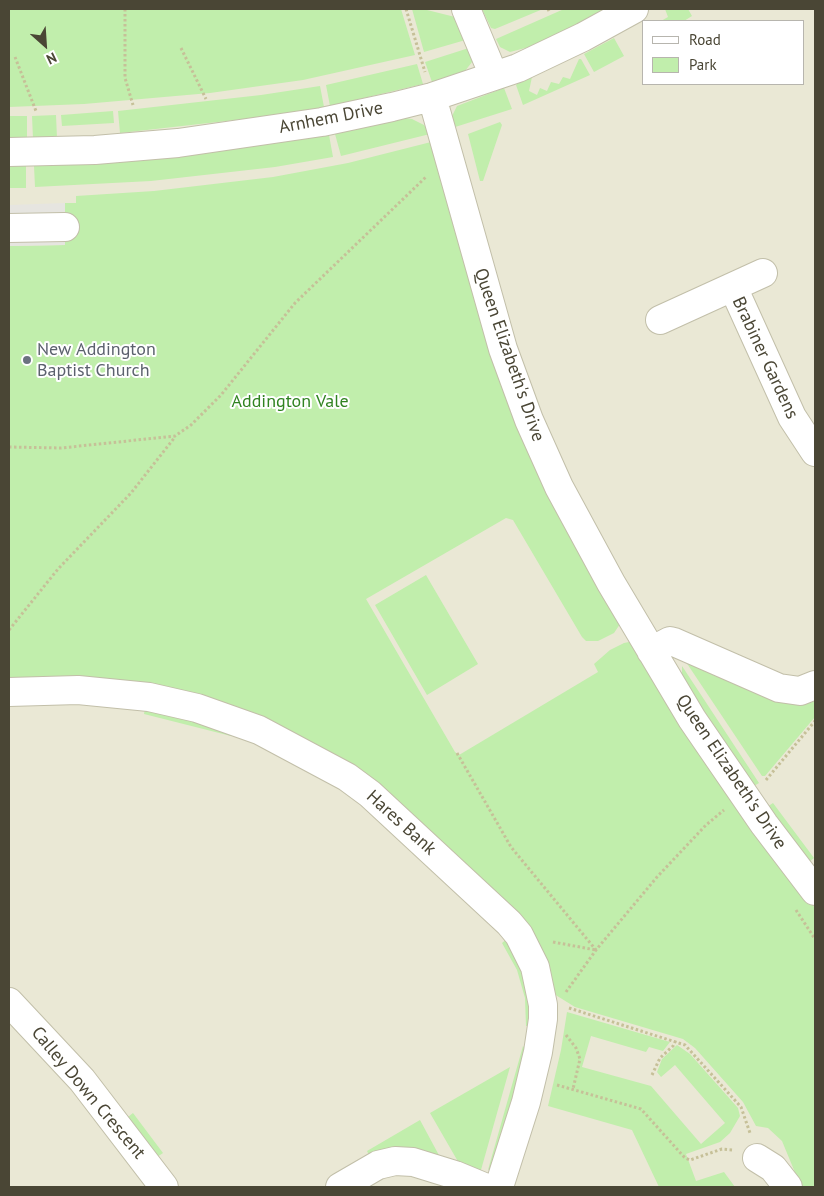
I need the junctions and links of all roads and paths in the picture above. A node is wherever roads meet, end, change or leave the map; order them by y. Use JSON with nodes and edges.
{"nodes":[{"id":1,"x":125,"y":9,"type":"edge"},
{"id":2,"x":406,"y":9,"type":"edge"},
{"id":3,"x":466,"y":9,"type":"edge"},
{"id":4,"x":634,"y":9,"type":"edge"},
{"id":5,"x":181,"y":48,"type":"dead end"},
{"id":6,"x":15,"y":57,"type":"dead end"},
{"id":7,"x":494,"y":76,"type":"junction"},
{"id":8,"x":432,"y":97,"type":"junction"},
{"id":9,"x":206,"y":98,"type":"dead end"},
{"id":10,"x":134,"y":105,"type":"dead end"},
{"id":11,"x":36,"y":111,"type":"dead end"},
{"id":12,"x":9,"y":152,"type":"edge"},
{"id":13,"x":448,"y":158,"type":"junction"},
{"id":14,"x":65,"y":227,"type":"dead end"},
{"id":15,"x":9,"y":228,"type":"edge"},
{"id":16,"x":763,"y":273,"type":"dead end"},
{"id":17,"x":733,"y":288,"type":"junction"},
{"id":18,"x":660,"y":320,"type":"dead end"},
{"id":19,"x":175,"y":436,"type":"junction"},
{"id":20,"x":9,"y":447,"type":"edge"},
{"id":21,"x":815,"y":452,"type":"edge"},
{"id":22,"x":9,"y":630,"type":"edge"},
{"id":23,"x":651,"y":650,"type":"junction"},
{"id":24,"x":815,"y":686,"type":"edge"},
{"id":25,"x":9,"y":692,"type":"edge"},
{"id":26,"x":815,"y":722,"type":"edge"},
{"id":27,"x":457,"y":753,"type":"dead end"},
{"id":28,"x":745,"y":796,"type":"junction"},
{"id":29,"x":815,"y":891,"type":"edge"},
{"id":30,"x":524,"y":944,"type":"junction"},
{"id":31,"x":596,"y":950,"type":"junction"},
{"id":32,"x":9,"y":1002,"type":"edge"},
{"id":33,"x":553,"y":1004,"type":"junction"},
{"id":34,"x":561,"y":1031,"type":"dead end"},
{"id":35,"x":676,"y":1040,"type":"junction"},
{"id":36,"x":652,"y":1075,"type":"dead end"},
{"id":37,"x":551,"y":1083,"type":"dead end"},
{"id":38,"x":574,"y":1089,"type":"junction"},
{"id":39,"x":757,"y":1158,"type":"junction"},
{"id":40,"x":164,"y":1187,"type":"edge"},
{"id":41,"x":340,"y":1187,"type":"edge"},
{"id":42,"x":484,"y":1187,"type":"edge"},
{"id":43,"x":499,"y":1187,"type":"edge"},
{"id":44,"x":788,"y":1187,"type":"edge"}],
"edges":[{"from":1,"to":10,"type":"path"},
{"from":2,"to":8,"type":"path"},
{"from":3,"to":7,"type":"street"},
{"from":4,"to":7,"type":"street","name":"Arnhem Drive"},
{"from":5,"to":9,"type":"path"},
{"from":6,"to":11,"type":"path"},
{"from":7,"to":8,"type":"street","name":"Arnhem Drive"},
{"from":8,"to":12,"type":"street","name":"Arnhem Drive"},
{"from":8,"to":13,"type":"street","name":"Queen Elizabeth's Drive"},
{"from":13,"to":19,"type":"path"},
{"from":13,"to":23,"type":"street","name":"Queen Elizabeth's Drive"},
{"from":14,"to":15,"type":"street"},
{"from":16,"to":17,"type":"street","name":"Brabiner Gardens"},
{"from":17,"to":18,"type":"street","name":"Brabiner Gardens"},
{"from":17,"to":21,"type":"street","name":"Brabiner Gardens"},
{"from":19,"to":20,"type":"path"},
{"from":19,"to":22,"type":"path"},
{"from":23,"to":24,"type":"street"},
{"from":23,"to":28,"type":"street","name":"Queen Elizabeth's Drive"},
{"from":25,"to":30,"type":"street","name":"Hares Bank"},
{"from":26,"to":28,"type":"path"},
{"from":27,"to":31,"type":"path"},
{"from":28,"to":29,"type":"street","name":"Queen Elizabeth's Drive"},
{"from":28,"to":31,"type":"path"},
{"from":30,"to":31,"type":"path"},
{"from":30,"to":33,"type":"street","name":"Hares Bank"},
{"from":31,"to":33,"type":"path"},
{"from":32,"to":40,"type":"street","name":"Calley Down Crescent"},
{"from":33,"to":35,"type":"path"},
{"from":33,"to":43,"type":"street","name":"Hares Bank"},
{"from":34,"to":38,"type":"path"},
{"from":35,"to":36,"type":"path"},
{"from":35,"to":39,"type":"path"},
{"from":37,"to":38,"type":"path"},
{"from":38,"to":39,"type":"path"},
{"from":39,"to":44,"type":"street"},
{"from":41,"to":42,"type":"street"}]}
